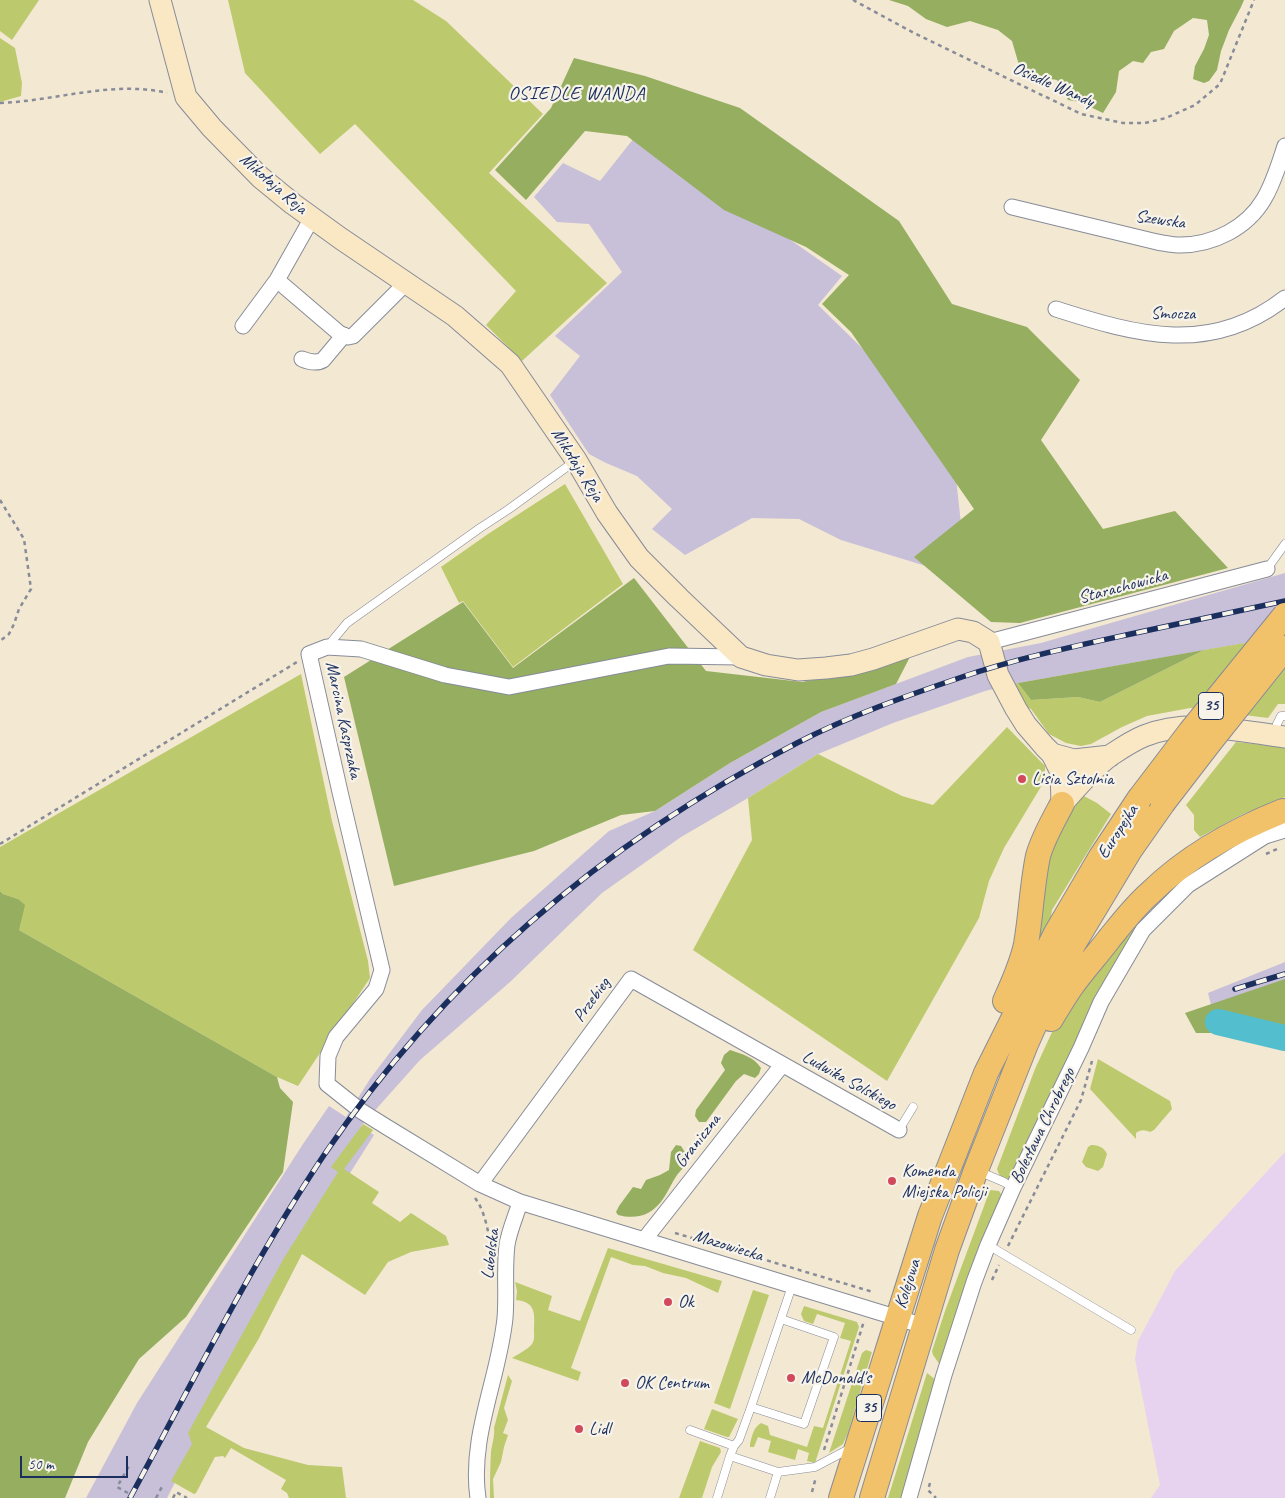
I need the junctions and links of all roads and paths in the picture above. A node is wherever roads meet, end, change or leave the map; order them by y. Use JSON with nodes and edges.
{"nodes":[{"id":1,"x":160,"y":0,"type":"edge"},
{"id":2,"x":852,"y":0,"type":"edge"},
{"id":3,"x":1254,"y":0,"type":"edge"},
{"id":4,"x":186,"y":97,"type":"junction"},
{"id":5,"x":0,"y":103,"type":"edge"},
{"id":6,"x":1285,"y":146,"type":"edge"},
{"id":7,"x":1012,"y":207,"type":"dead end"},
{"id":8,"x":312,"y":218,"type":"junction"},
{"id":9,"x":277,"y":280,"type":"junction"},
{"id":10,"x":406,"y":283,"type":"junction"},
{"id":11,"x":1285,"y":298,"type":"edge"},
{"id":12,"x":1056,"y":309,"type":"dead end"},
{"id":13,"x":243,"y":326,"type":"dead end"},
{"id":14,"x":344,"y":335,"type":"junction"},
{"id":15,"x":302,"y":359,"type":"dead end"},
{"id":16,"x":576,"y":460,"type":"junction"},
{"id":17,"x":0,"y":500,"type":"edge"},
{"id":18,"x":1285,"y":544,"type":"edge"},
{"id":19,"x":1267,"y":569,"type":"joint"},
{"id":20,"x":1285,"y":615,"type":"edge"},
{"id":21,"x":0,"y":641,"type":"edge"},
{"id":22,"x":989,"y":642,"type":"junction"},
{"id":23,"x":327,"y":646,"type":"junction"},
{"id":24,"x":1285,"y":648,"type":"edge"},
{"id":25,"x":310,"y":654,"type":"junction"},
{"id":26,"x":741,"y":657,"type":"junction"},
{"id":27,"x":1285,"y":716,"type":"edge"},
{"id":28,"x":1280,"y":736,"type":"edge"},
{"id":29,"x":1052,"y":754,"type":"junction"},
{"id":30,"x":1110,"y":756,"type":"junction"},
{"id":31,"x":1062,"y":804,"type":"junction"},
{"id":32,"x":1284,"y":815,"type":"edge"},
{"id":33,"x":0,"y":844,"type":"edge"},
{"id":34,"x":1278,"y":849,"type":"dead end"},
{"id":35,"x":1262,"y":856,"type":"dead end"},
{"id":36,"x":1093,"y":1058,"type":"dead end"},
{"id":37,"x":782,"y":1065,"type":"junction"},
{"id":38,"x":986,"y":1073,"type":"junction"},
{"id":39,"x":1009,"y":1090,"type":"junction"},
{"id":40,"x":912,"y":1107,"type":"dead end"},
{"id":41,"x":898,"y":1130,"type":"joint"},
{"id":42,"x":976,"y":1170,"type":"junction"},
{"id":43,"x":1013,"y":1188,"type":"junction"},
{"id":44,"x":477,"y":1190,"type":"junction"},
{"id":45,"x":520,"y":1202,"type":"junction"},
{"id":46,"x":654,"y":1227,"type":"junction"},
{"id":47,"x":644,"y":1240,"type":"junction"},
{"id":48,"x":988,"y":1244,"type":"junction"},
{"id":49,"x":1006,"y":1251,"type":"dead end"},
{"id":50,"x":492,"y":1254,"type":"dead end"},
{"id":51,"x":1002,"y":1259,"type":"dead end"},
{"id":52,"x":792,"y":1286,"type":"junction"},
{"id":53,"x":989,"y":1286,"type":"dead end"},
{"id":54,"x":873,"y":1292,"type":"dead end"},
{"id":55,"x":897,"y":1318,"type":"junction"},
{"id":56,"x":781,"y":1319,"type":"junction"},
{"id":57,"x":864,"y":1321,"type":"dead end"},
{"id":58,"x":924,"y":1326,"type":"junction"},
{"id":59,"x":1131,"y":1330,"type":"dead end"},
{"id":60,"x":751,"y":1407,"type":"junction"},
{"id":61,"x":690,"y":1430,"type":"dead end"},
{"id":62,"x":857,"y":1444,"type":"junction"},
{"id":63,"x":734,"y":1446,"type":"junction"},
{"id":64,"x":730,"y":1456,"type":"junction"},
{"id":65,"x":820,"y":1464,"type":"junction"},
{"id":66,"x":129,"y":1466,"type":"dead end"},
{"id":67,"x":778,"y":1472,"type":"junction"},
{"id":68,"x":163,"y":1485,"type":"dead end"},
{"id":69,"x":812,"y":1492,"type":"dead end"},
{"id":70,"x":128,"y":1493,"type":"dead end"},
{"id":71,"x":914,"y":1496,"type":"edge"},
{"id":72,"x":156,"y":1498,"type":"edge"},
{"id":73,"x":175,"y":1498,"type":"edge"},
{"id":74,"x":187,"y":1498,"type":"edge"},
{"id":75,"x":478,"y":1498,"type":"edge"},
{"id":76,"x":717,"y":1498,"type":"edge"},
{"id":77,"x":770,"y":1498,"type":"edge"},
{"id":78,"x":841,"y":1498,"type":"edge"},
{"id":79,"x":872,"y":1498,"type":"edge"}],
"edges":[{"from":1,"to":4,"type":"street","name":"Mikołaja Reja"},
{"from":2,"to":3,"type":"path","name":"Osiedle Wandy"},
{"from":4,"to":5,"type":"path"},
{"from":4,"to":8,"type":"street","name":"Mikołaja Reja"},
{"from":6,"to":7,"type":"street","name":"Szewska"},
{"from":8,"to":9,"type":"street"},
{"from":8,"to":10,"type":"street","name":"Mikołaja Reja"},
{"from":9,"to":13,"type":"street"},
{"from":9,"to":14,"type":"street"},
{"from":10,"to":14,"type":"street"},
{"from":10,"to":16,"type":"street","name":"Mikołaja Reja"},
{"from":11,"to":12,"type":"street","name":"Smocza"},
{"from":14,"to":15,"type":"street"},
{"from":16,"to":23,"type":"lane"},
{"from":16,"to":26,"type":"street","name":"Mikołaja Reja"},
{"from":17,"to":21,"type":"path"},
{"from":18,"to":19,"type":"lane"},
{"from":19,"to":22,"type":"street","name":"Starachowicka"},
{"from":20,"to":38,"type":"main road","name":"Europejka","number":"35","bridge":true},
{"from":22,"to":26,"type":"street","name":"Mikołaja Reja"},
{"from":22,"to":29,"type":"street"},
{"from":23,"to":25,"type":"street","name":"Marcina Kasprzaka"},
{"from":23,"to":26,"type":"street","name":"Marcina Kasprzaka"},
{"from":24,"to":39,"type":"main road","name":"Europejka","number":"35","bridge":true},
{"from":25,"to":33,"type":"path"},
{"from":25,"to":44,"type":"street","name":"Marcina Kasprzaka"},
{"from":27,"to":28,"type":"lane"},
{"from":28,"to":30,"type":"street"},
{"from":29,"to":30,"type":"street"},
{"from":29,"to":31,"type":"street"},
{"from":30,"to":31,"type":"street"},
{"from":31,"to":38,"type":"main road"},
{"from":32,"to":39,"type":"main road"},
{"from":32,"to":43,"type":"street","name":"Bolesława Chrobrego"},
{"from":34,"to":35,"type":"path"},
{"from":36,"to":49,"type":"path"},
{"from":37,"to":41,"type":"street","name":"Ludwika Solskiego"},
{"from":37,"to":44,"type":"street","name":"Przebieg"},
{"from":37,"to":46,"type":"street","name":"Graniczna"},
{"from":38,"to":55,"type":"main road","name":"Kolejowa","number":"35"},
{"from":39,"to":42,"type":"main road","name":"Kolejowa","number":"35"},
{"from":40,"to":41,"type":"lane"},
{"from":42,"to":43,"type":"lane"},
{"from":42,"to":58,"type":"main road","name":"Kolejowa","number":"35"},
{"from":43,"to":48,"type":"street","name":"Bolesława Chrobrego"},
{"from":44,"to":45,"type":"street"},
{"from":44,"to":50,"type":"path"},
{"from":45,"to":47,"type":"street","name":"Mazowiecka"},
{"from":45,"to":75,"type":"street","name":"Lubelska"},
{"from":46,"to":47,"type":"street","name":"Graniczna"},
{"from":46,"to":54,"type":"path"},
{"from":47,"to":52,"type":"street","name":"Mazowiecka"},
{"from":48,"to":59,"type":"lane"},
{"from":48,"to":71,"type":"street","name":"Bolesława Chrobrego"},
{"from":51,"to":53,"type":"path"},
{"from":52,"to":55,"type":"street","name":"Mazowiecka"},
{"from":52,"to":56,"type":"lane"},
{"from":55,"to":58,"type":"street","name":"Mazowiecka"},
{"from":55,"to":62,"type":"main road","name":"Kolejowa","number":"35"},
{"from":56,"to":60,"type":"lane"},
{"from":56,"to":60,"type":"lane"},
{"from":57,"to":65,"type":"path"},
{"from":58,"to":79,"type":"main road","name":"Kolejowa","number":"35"},
{"from":60,"to":63,"type":"lane"},
{"from":61,"to":63,"type":"lane"},
{"from":62,"to":65,"type":"lane"},
{"from":62,"to":78,"type":"main road","name":"Kolejowa","number":"35"},
{"from":63,"to":64,"type":"lane"},
{"from":64,"to":67,"type":"lane"},
{"from":64,"to":76,"type":"lane"},
{"from":65,"to":67,"type":"lane"},
{"from":65,"to":69,"type":"path"},
{"from":66,"to":70,"type":"path"},
{"from":67,"to":77,"type":"lane"},
{"from":68,"to":72,"type":"path"},
{"from":73,"to":74,"type":"path"}]}
